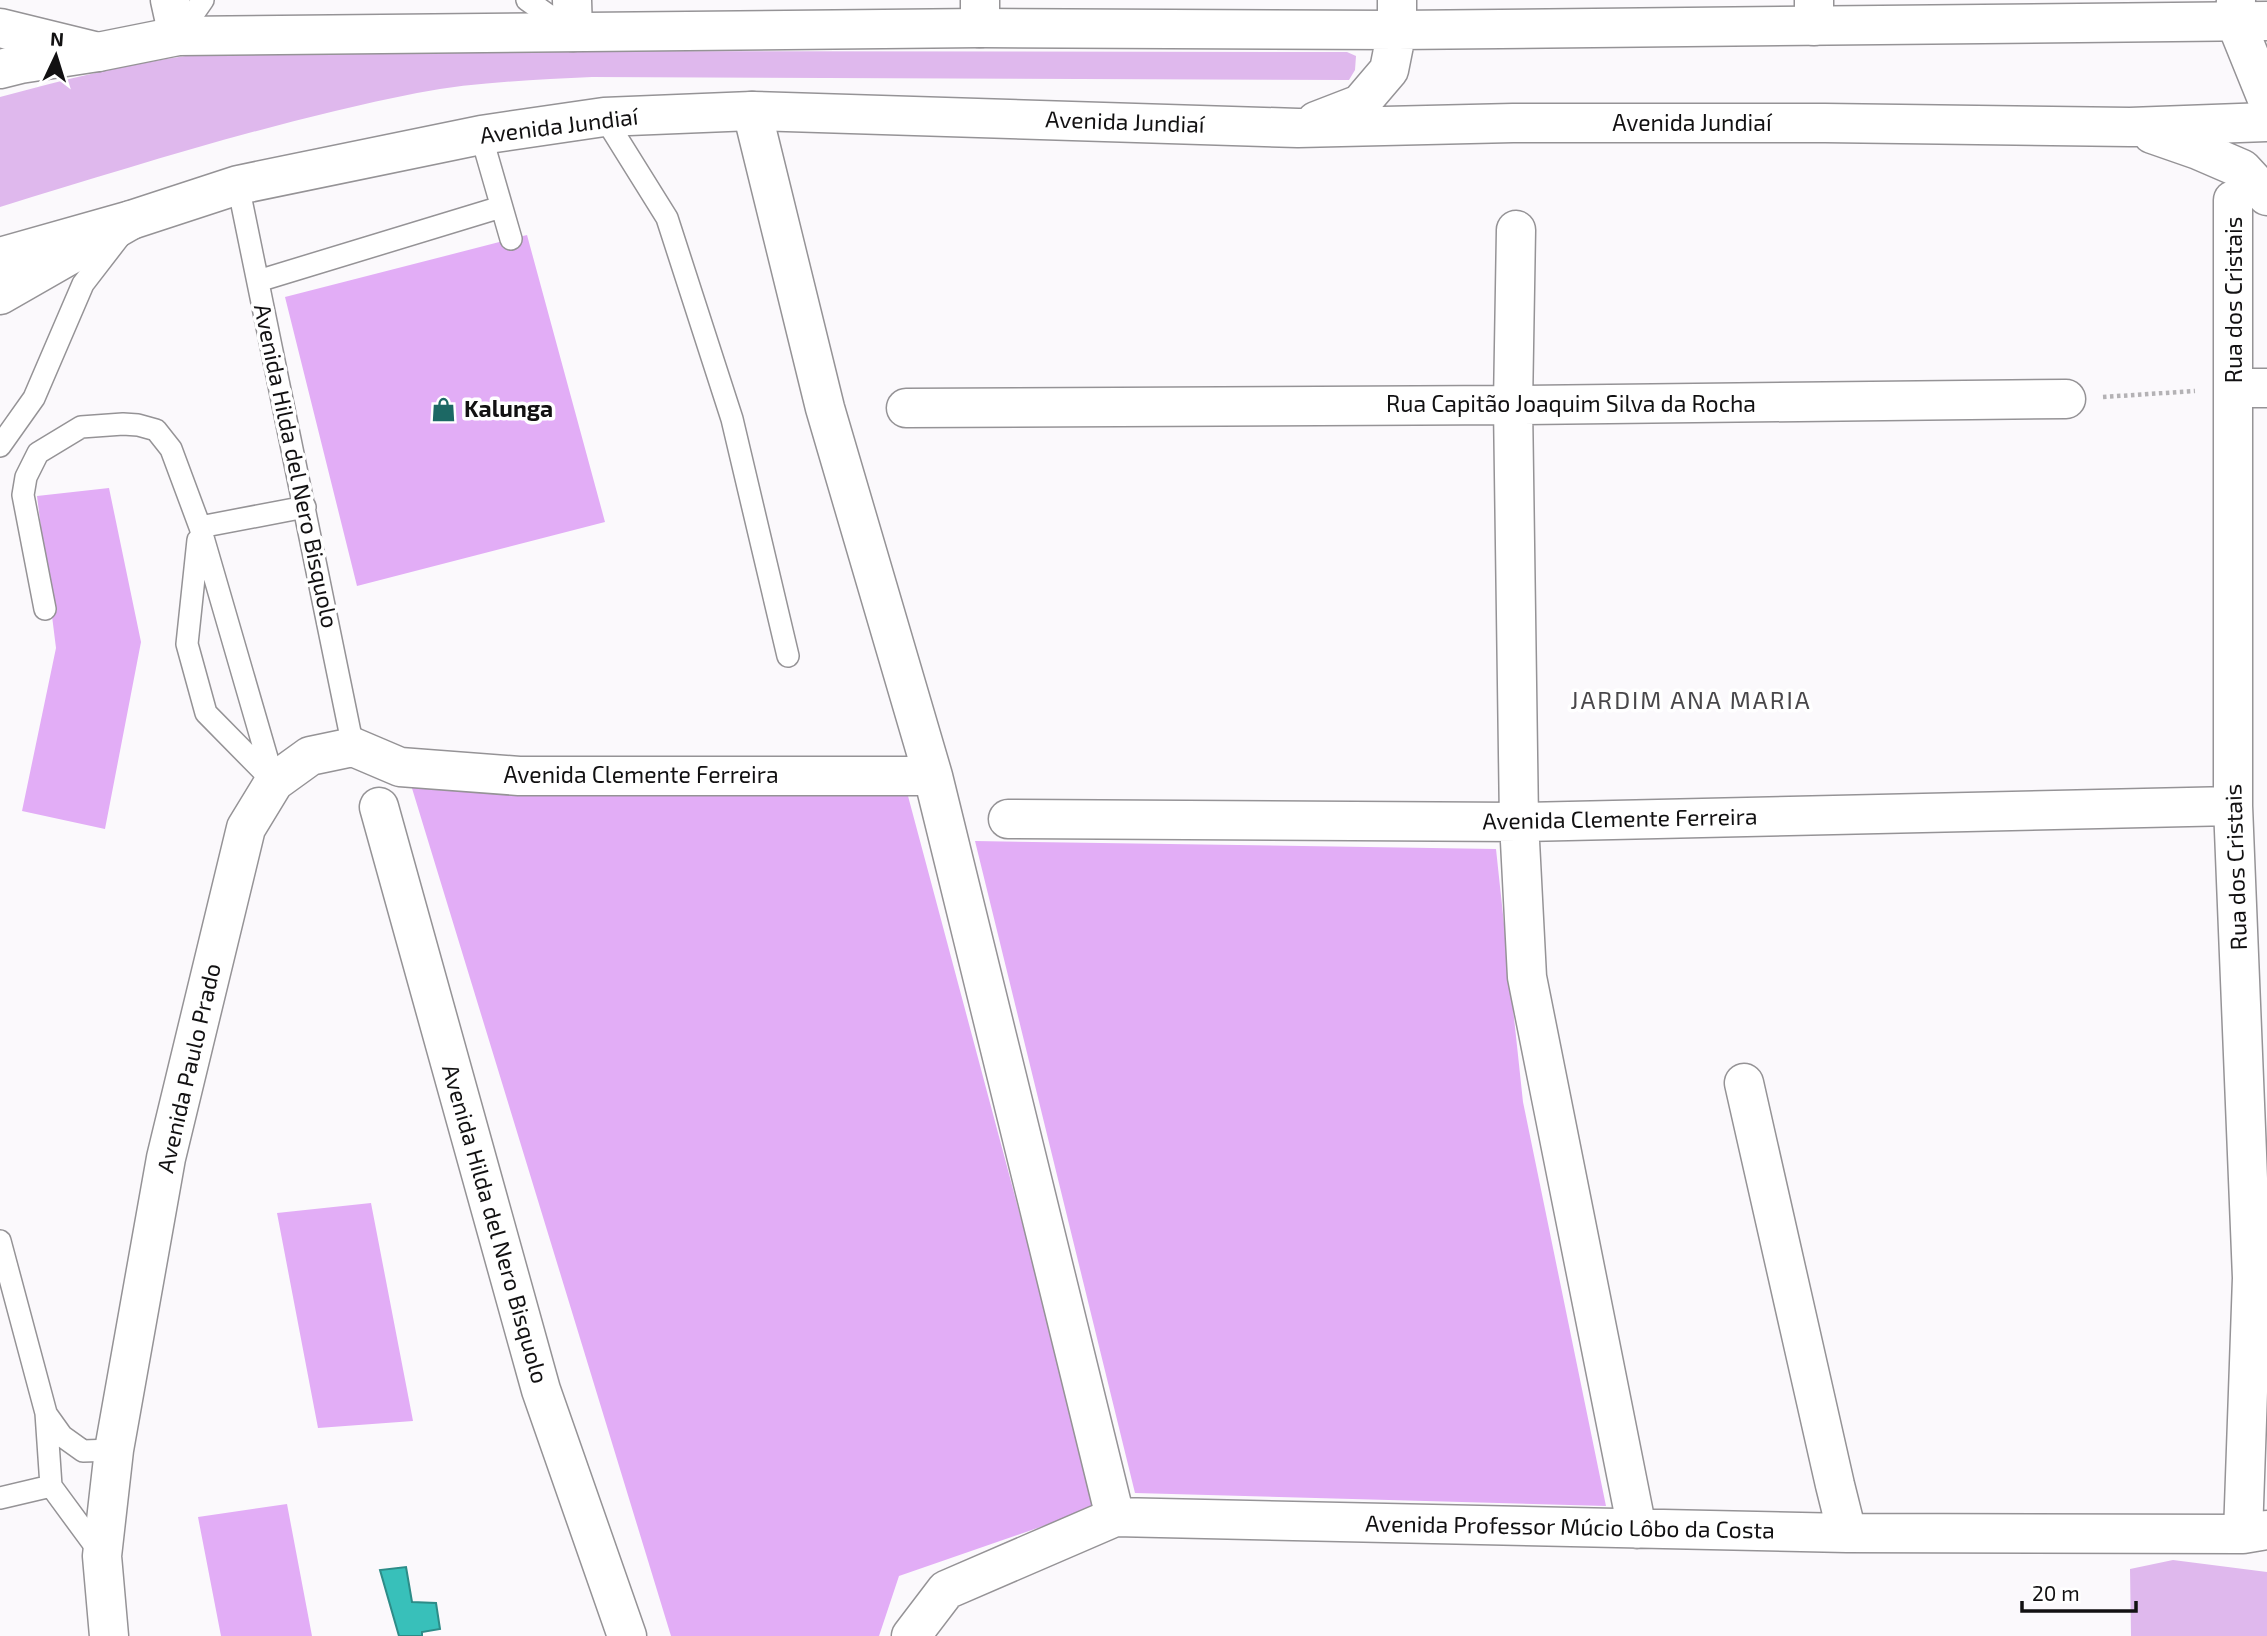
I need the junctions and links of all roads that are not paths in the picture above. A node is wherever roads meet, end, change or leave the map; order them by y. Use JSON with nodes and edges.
{"nodes":[{"id":1,"x":203,"y":0,"type":"edge"},
{"id":2,"x":527,"y":0,"type":"edge"},
{"id":3,"x":1814,"y":13,"type":"edge"},
{"id":4,"x":980,"y":14,"type":"edge"},
{"id":5,"x":2246,"y":14,"type":"edge"},
{"id":6,"x":1397,"y":15,"type":"edge"},
{"id":7,"x":572,"y":16,"type":"edge"},
{"id":8,"x":174,"y":18,"type":"edge"},
{"id":9,"x":0,"y":28,"type":"edge"},
{"id":10,"x":98,"y":52,"type":"junction"},
{"id":11,"x":0,"y":69,"type":"edge"},
{"id":12,"x":2267,"y":99,"type":"edge"},
{"id":13,"x":752,"y":111,"type":"junction"},
{"id":14,"x":604,"y":117,"type":"junction"},
{"id":15,"x":2267,"y":122,"type":"edge"},
{"id":16,"x":2130,"y":127,"type":"junction"},
{"id":17,"x":1298,"y":128,"type":"junction"},
{"id":18,"x":481,"y":135,"type":"junction"},
{"id":19,"x":238,"y":186,"type":"junction"},
{"id":20,"x":2250,"y":198,"type":"edge"},
{"id":21,"x":501,"y":207,"type":"junction"},
{"id":22,"x":131,"y":220,"type":"junction"},
{"id":23,"x":1516,"y":230,"type":"dead end"},
{"id":24,"x":511,"y":239,"type":"dead end"},
{"id":25,"x":0,"y":257,"type":"edge"},
{"id":26,"x":258,"y":281,"type":"junction"},
{"id":27,"x":0,"y":295,"type":"edge"},
{"id":28,"x":2251,"y":388,"type":"edge"},
{"id":29,"x":2066,"y":400,"type":"road end"},
{"id":30,"x":1513,"y":405,"type":"junction"},
{"id":31,"x":906,"y":408,"type":"dead end"},
{"id":32,"x":0,"y":446,"type":"edge"},
{"id":33,"x":305,"y":508,"type":"junction"},
{"id":34,"x":200,"y":527,"type":"junction"},
{"id":35,"x":45,"y":609,"type":"dead end"},
{"id":36,"x":788,"y":656,"type":"dead end"},
{"id":37,"x":354,"y":747,"type":"junction"},
{"id":38,"x":933,"y":776,"type":"junction"},
{"id":39,"x":274,"y":782,"type":"junction"},
{"id":40,"x":2233,"y":806,"type":"junction"},
{"id":41,"x":379,"y":807,"type":"dead end"},
{"id":42,"x":1008,"y":819,"type":"dead end"},
{"id":43,"x":1519,"y":822,"type":"junction"},
{"id":44,"x":1744,"y":1083,"type":"dead end"},
{"id":45,"x":0,"y":1241,"type":"edge"},
{"id":46,"x":46,"y":1413,"type":"junction"},
{"id":47,"x":114,"y":1450,"type":"junction"},
{"id":48,"x":51,"y":1486,"type":"junction"},
{"id":49,"x":0,"y":1498,"type":"edge"},
{"id":50,"x":1115,"y":1517,"type":"junction"},
{"id":51,"x":1637,"y":1529,"type":"junction"},
{"id":52,"x":1847,"y":1532,"type":"junction"},
{"id":53,"x":2255,"y":1532,"type":"edge"},
{"id":54,"x":102,"y":1556,"type":"junction"},
{"id":55,"x":109,"y":1636,"type":"edge"},
{"id":56,"x":627,"y":1636,"type":"edge"},
{"id":57,"x":911,"y":1636,"type":"edge"}],
"edges":[{"from":1,"to":8,"type":"lane"},
{"from":2,"to":7,"type":"lane"},
{"from":3,"to":5,"type":"main road"},
{"from":3,"to":6,"type":"main road"},
{"from":4,"to":6,"type":"main road"},
{"from":4,"to":7,"type":"main road"},
{"from":5,"to":12,"type":"main road"},
{"from":6,"to":17,"type":"main road"},
{"from":7,"to":8,"type":"main road"},
{"from":8,"to":10,"type":"main road"},
{"from":9,"to":10,"type":"main road"},
{"from":10,"to":11,"type":"main road"},
{"from":13,"to":14,"type":"main road","name":"Avenida Jundiaí"},
{"from":13,"to":17,"type":"main road","name":"Avenida Jundiaí"},
{"from":13,"to":38,"type":"main road"},
{"from":14,"to":18,"type":"main road","name":"Avenida Jundiaí"},
{"from":14,"to":36,"type":"lane"},
{"from":15,"to":16,"type":"main road","name":"Avenida Jundiaí"},
{"from":16,"to":17,"type":"main road","name":"Avenida Jundiaí"},
{"from":16,"to":20,"type":"main road"},
{"from":18,"to":19,"type":"main road","name":"Avenida Jundiaí"},
{"from":18,"to":21,"type":"lane"},
{"from":19,"to":22,"type":"main road","name":"Avenida Jundiaí"},
{"from":19,"to":26,"type":"lane","name":"Avenida Hilda del Nero Bisquolo"},
{"from":20,"to":28,"type":"main road","name":"Rua dos Cristais"},
{"from":21,"to":24,"type":"lane"},
{"from":21,"to":26,"type":"lane"},
{"from":22,"to":25,"type":"main road","name":"Avenida Jundiaí"},
{"from":22,"to":27,"type":"main road"},
{"from":22,"to":32,"type":"lane"},
{"from":23,"to":30,"type":"main road"},
{"from":26,"to":33,"type":"lane","name":"Avenida Hilda del Nero Bisquolo"},
{"from":28,"to":40,"type":"main road","name":"Rua dos Cristais"},
{"from":29,"to":30,"type":"main road","name":"Rua Capitão Joaquim Silva da Rocha"},
{"from":30,"to":31,"type":"main road","name":"Rua Capitão Joaquim Silva da Rocha"},
{"from":30,"to":43,"type":"main road"},
{"from":33,"to":34,"type":"lane"},
{"from":33,"to":37,"type":"lane","name":"Avenida Hilda del Nero Bisquolo"},
{"from":34,"to":35,"type":"lane"},
{"from":34,"to":39,"type":"lane"},
{"from":34,"to":39,"type":"lane"},
{"from":37,"to":38,"type":"main road","name":"Avenida Clemente Ferreira"},
{"from":37,"to":39,"type":"main road","name":"Avenida Paulo Prado"},
{"from":38,"to":50,"type":"main road"},
{"from":39,"to":47,"type":"main road","name":"Avenida Paulo Prado"},
{"from":40,"to":43,"type":"main road","name":"Avenida Clemente Ferreira"},
{"from":40,"to":53,"type":"main road","name":"Rua dos Cristais"},
{"from":41,"to":56,"type":"main road","name":"Avenida Hilda del Nero Bisquolo"},
{"from":42,"to":43,"type":"main road","name":"Avenida Clemente Ferreira"},
{"from":43,"to":51,"type":"main road"},
{"from":44,"to":52,"type":"main road"},
{"from":45,"to":46,"type":"lane"},
{"from":46,"to":47,"type":"lane"},
{"from":46,"to":48,"type":"lane"},
{"from":47,"to":54,"type":"main road","name":"Avenida Paulo Prado"},
{"from":48,"to":49,"type":"lane"},
{"from":48,"to":54,"type":"lane"},
{"from":50,"to":51,"type":"main road","name":"Avenida Professor Múcio Lôbo da Costa"},
{"from":50,"to":57,"type":"main road","name":"Avenida Professor Múcio Lôbo da Costa"},
{"from":51,"to":52,"type":"main road","name":"Avenida Professor Múcio Lôbo da Costa"},
{"from":52,"to":53,"type":"main road","name":"Avenida Professor Múcio Lôbo da Costa"},
{"from":54,"to":55,"type":"main road","name":"Avenida Paulo Prado"}]}
